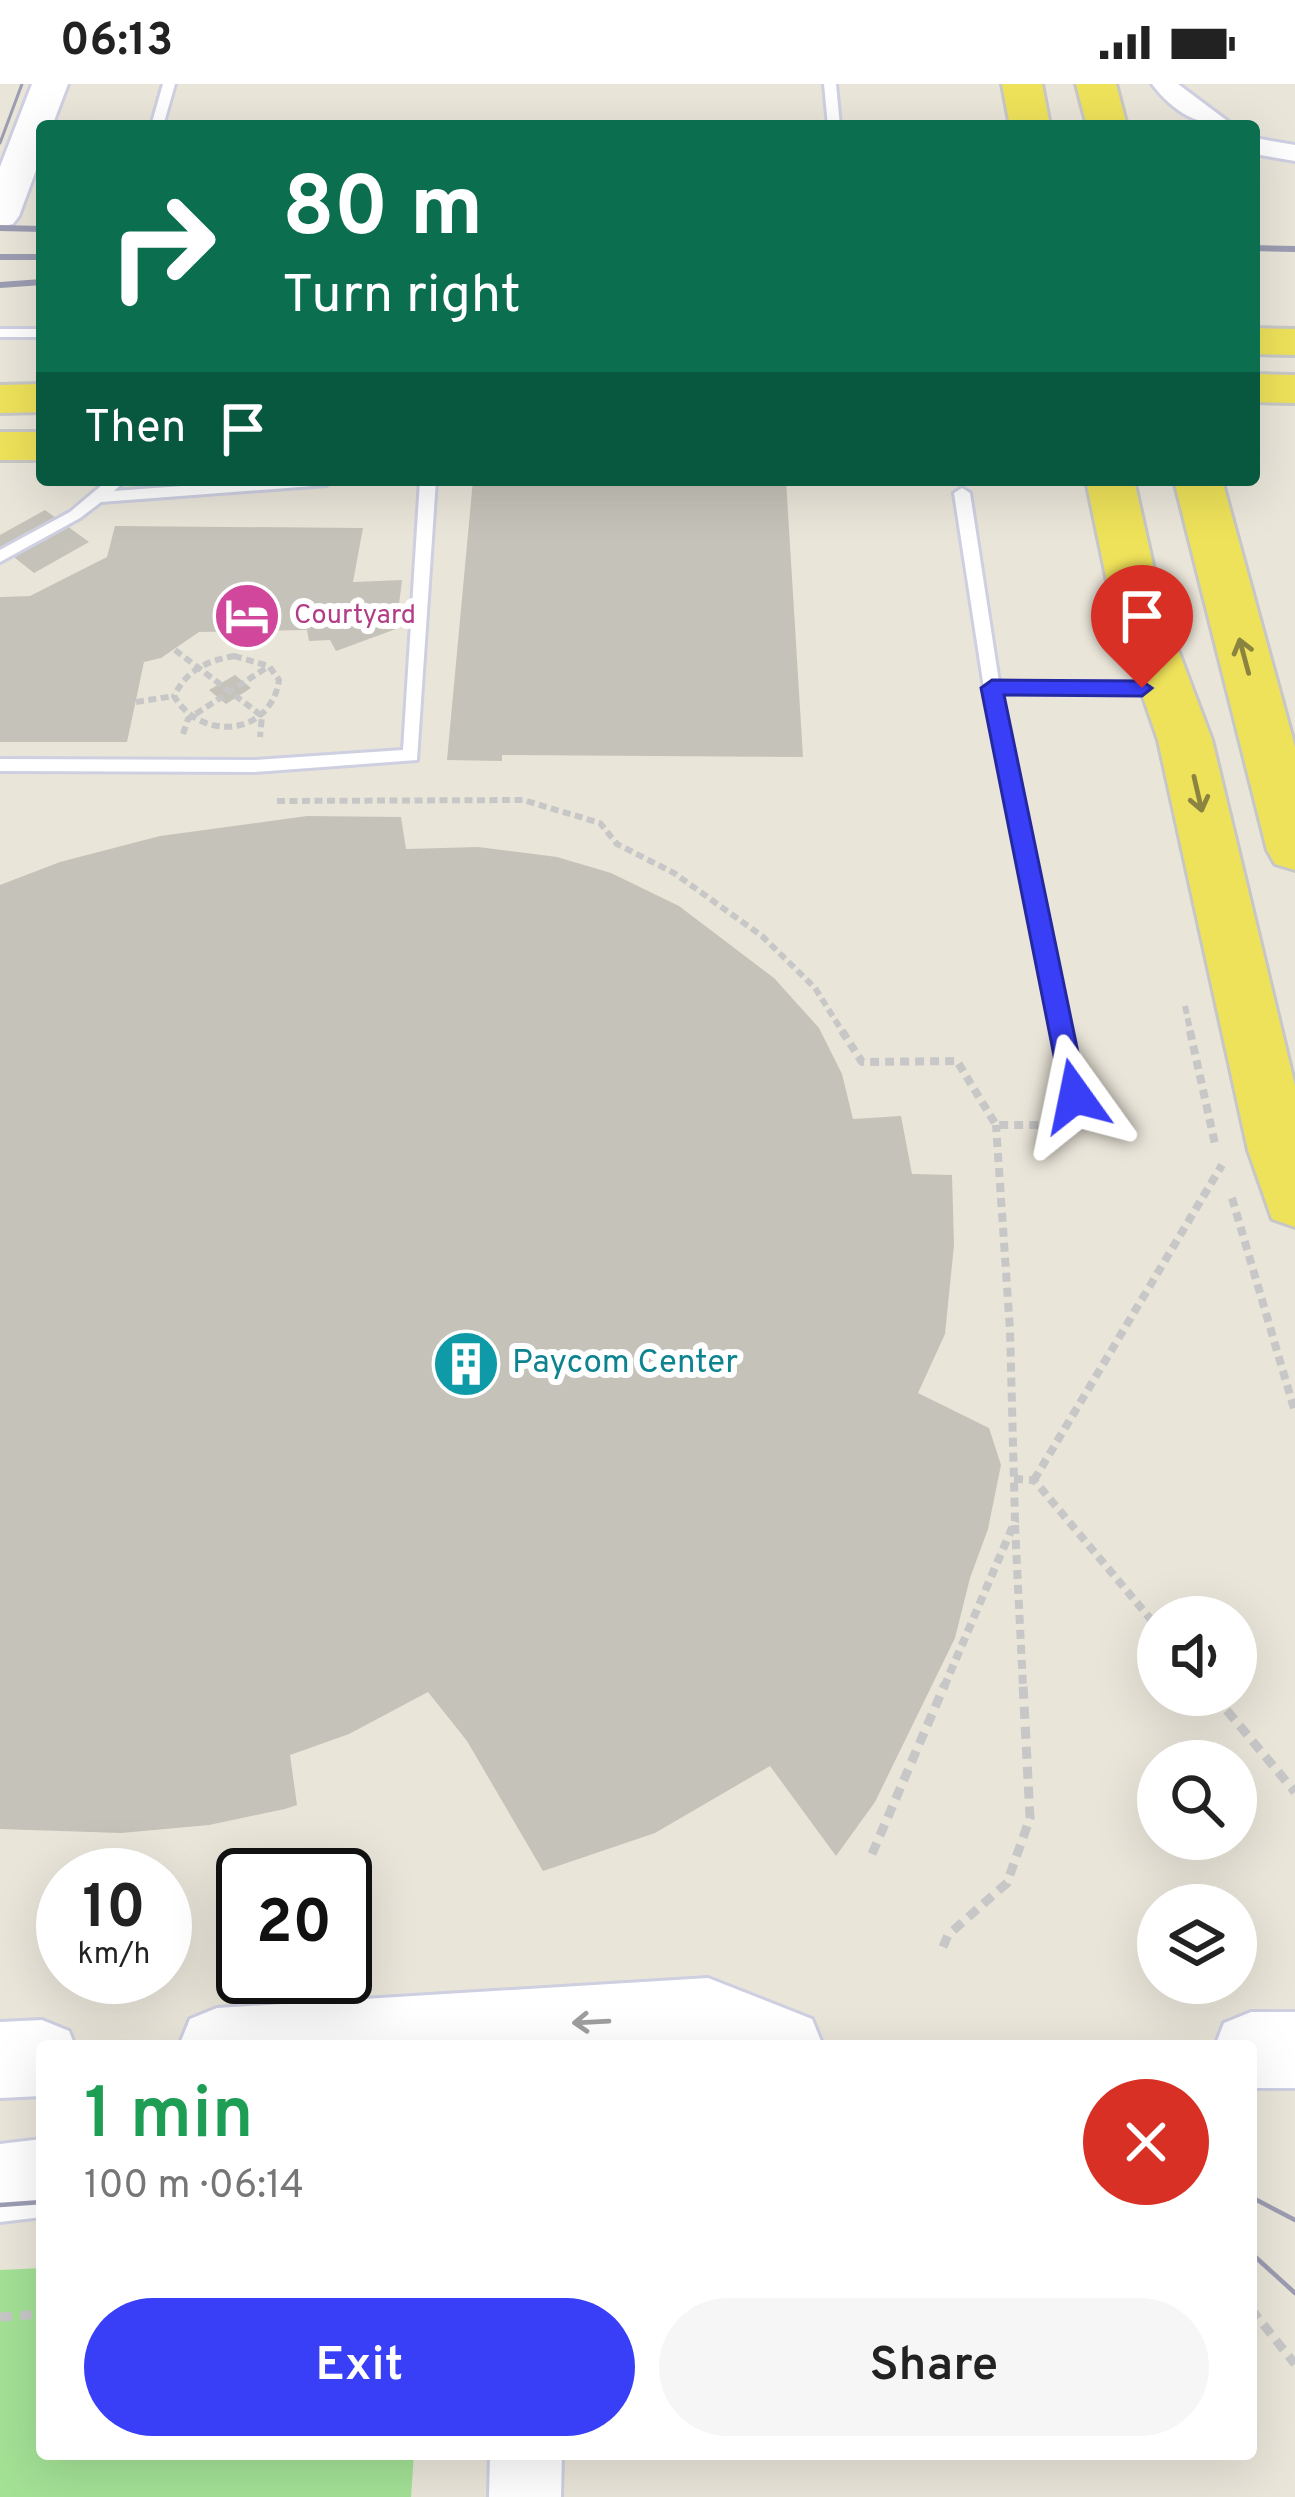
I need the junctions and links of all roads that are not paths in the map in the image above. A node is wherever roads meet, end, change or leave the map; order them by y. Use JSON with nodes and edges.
{"nodes":[{"id":1,"x":50,"y":84,"type":"edge"},
{"id":2,"x":169,"y":84,"type":"edge"},
{"id":3,"x":830,"y":84,"type":"edge"},
{"id":4,"x":1022,"y":84,"type":"edge"},
{"id":5,"x":1096,"y":84,"type":"edge"},
{"id":6,"x":1165,"y":86,"type":"edge"},
{"id":7,"x":36,"y":120,"type":"edge"},
{"id":8,"x":159,"y":120,"type":"edge"},
{"id":9,"x":833,"y":120,"type":"edge"},
{"id":10,"x":1029,"y":120,"type":"edge"},
{"id":11,"x":1105,"y":120,"type":"edge"},
{"id":12,"x":1213,"y":120,"type":"edge"},
{"id":13,"x":36,"y":121,"type":"edge"},
{"id":14,"x":1260,"y":147,"type":"edge"},
{"id":15,"x":1295,"y":153,"type":"edge"},
{"id":16,"x":0,"y":216,"type":"edge"},
{"id":17,"x":36,"y":333,"type":"edge"},
{"id":18,"x":0,"y":334,"type":"edge"},
{"id":19,"x":1260,"y":341,"type":"edge"},
{"id":20,"x":1295,"y":342,"type":"edge"},
{"id":21,"x":1260,"y":388,"type":"edge"},
{"id":22,"x":1295,"y":389,"type":"edge"},
{"id":23,"x":36,"y":398,"type":"edge"},
{"id":24,"x":0,"y":399,"type":"edge"},
{"id":25,"x":0,"y":446,"type":"edge"},
{"id":26,"x":36,"y":446,"type":"edge"},
{"id":27,"x":111,"y":486,"type":"edge"},
{"id":28,"x":246,"y":486,"type":"edge"},
{"id":29,"x":428,"y":486,"type":"edge"},
{"id":30,"x":1111,"y":486,"type":"edge"},
{"id":31,"x":1200,"y":486,"type":"edge"},
{"id":32,"x":962,"y":493,"type":"dead end"},
{"id":33,"x":99,"y":497,"type":"junction"},
{"id":34,"x":0,"y":557,"type":"edge"},
{"id":35,"x":992,"y":688,"type":"junction"},
{"id":36,"x":1167,"y":688,"type":"junction"},
{"id":37,"x":0,"y":765,"type":"edge"},
{"id":38,"x":1295,"y":850,"type":"edge"},
{"id":39,"x":1075,"y":1096,"type":"dead end"},
{"id":40,"x":1295,"y":1200,"type":"edge"},
{"id":41,"x":312,"y":2040,"type":"edge"},
{"id":42,"x":770,"y":2040,"type":"edge"},
{"id":43,"x":1257,"y":2050,"type":"edge"},
{"id":44,"x":1295,"y":2050,"type":"edge"},
{"id":45,"x":36,"y":2058,"type":"edge"},
{"id":46,"x":0,"y":2060,"type":"edge"},
{"id":47,"x":36,"y":2178,"type":"edge"},
{"id":48,"x":0,"y":2182,"type":"edge"},
{"id":49,"x":526,"y":2460,"type":"edge"},
{"id":50,"x":524,"y":2497,"type":"edge"}],
"edges":[{"from":1,"to":7,"type":"main road"},
{"from":2,"to":8,"type":"lane"},
{"from":3,"to":9,"type":"lane"},
{"from":4,"to":10,"type":"main road"},
{"from":5,"to":11,"type":"main road"},
{"from":6,"to":12,"type":"street"},
{"from":13,"to":16,"type":"main road"},
{"from":14,"to":15,"type":"street"},
{"from":17,"to":18,"type":"lane"},
{"from":19,"to":20,"type":"main road"},
{"from":21,"to":22,"type":"main road"},
{"from":23,"to":24,"type":"main road"},
{"from":25,"to":26,"type":"main road"},
{"from":27,"to":33,"type":"lane"},
{"from":28,"to":33,"type":"lane"},
{"from":29,"to":37,"type":"lane"},
{"from":30,"to":36,"type":"main road"},
{"from":38,"to":31,"type":"main road","one_way":true},
{"from":32,"to":35,"type":"lane"},
{"from":33,"to":34,"type":"lane"},
{"from":35,"to":36,"type":"lane"},
{"from":35,"to":39,"type":"lane"},
{"from":36,"to":40,"type":"main road","one_way":true},
{"from":42,"to":41,"type":"main road","one_way":true},
{"from":43,"to":44,"type":"main road"},
{"from":45,"to":46,"type":"main road"},
{"from":47,"to":48,"type":"main road"},
{"from":49,"to":50,"type":"street"}]}
